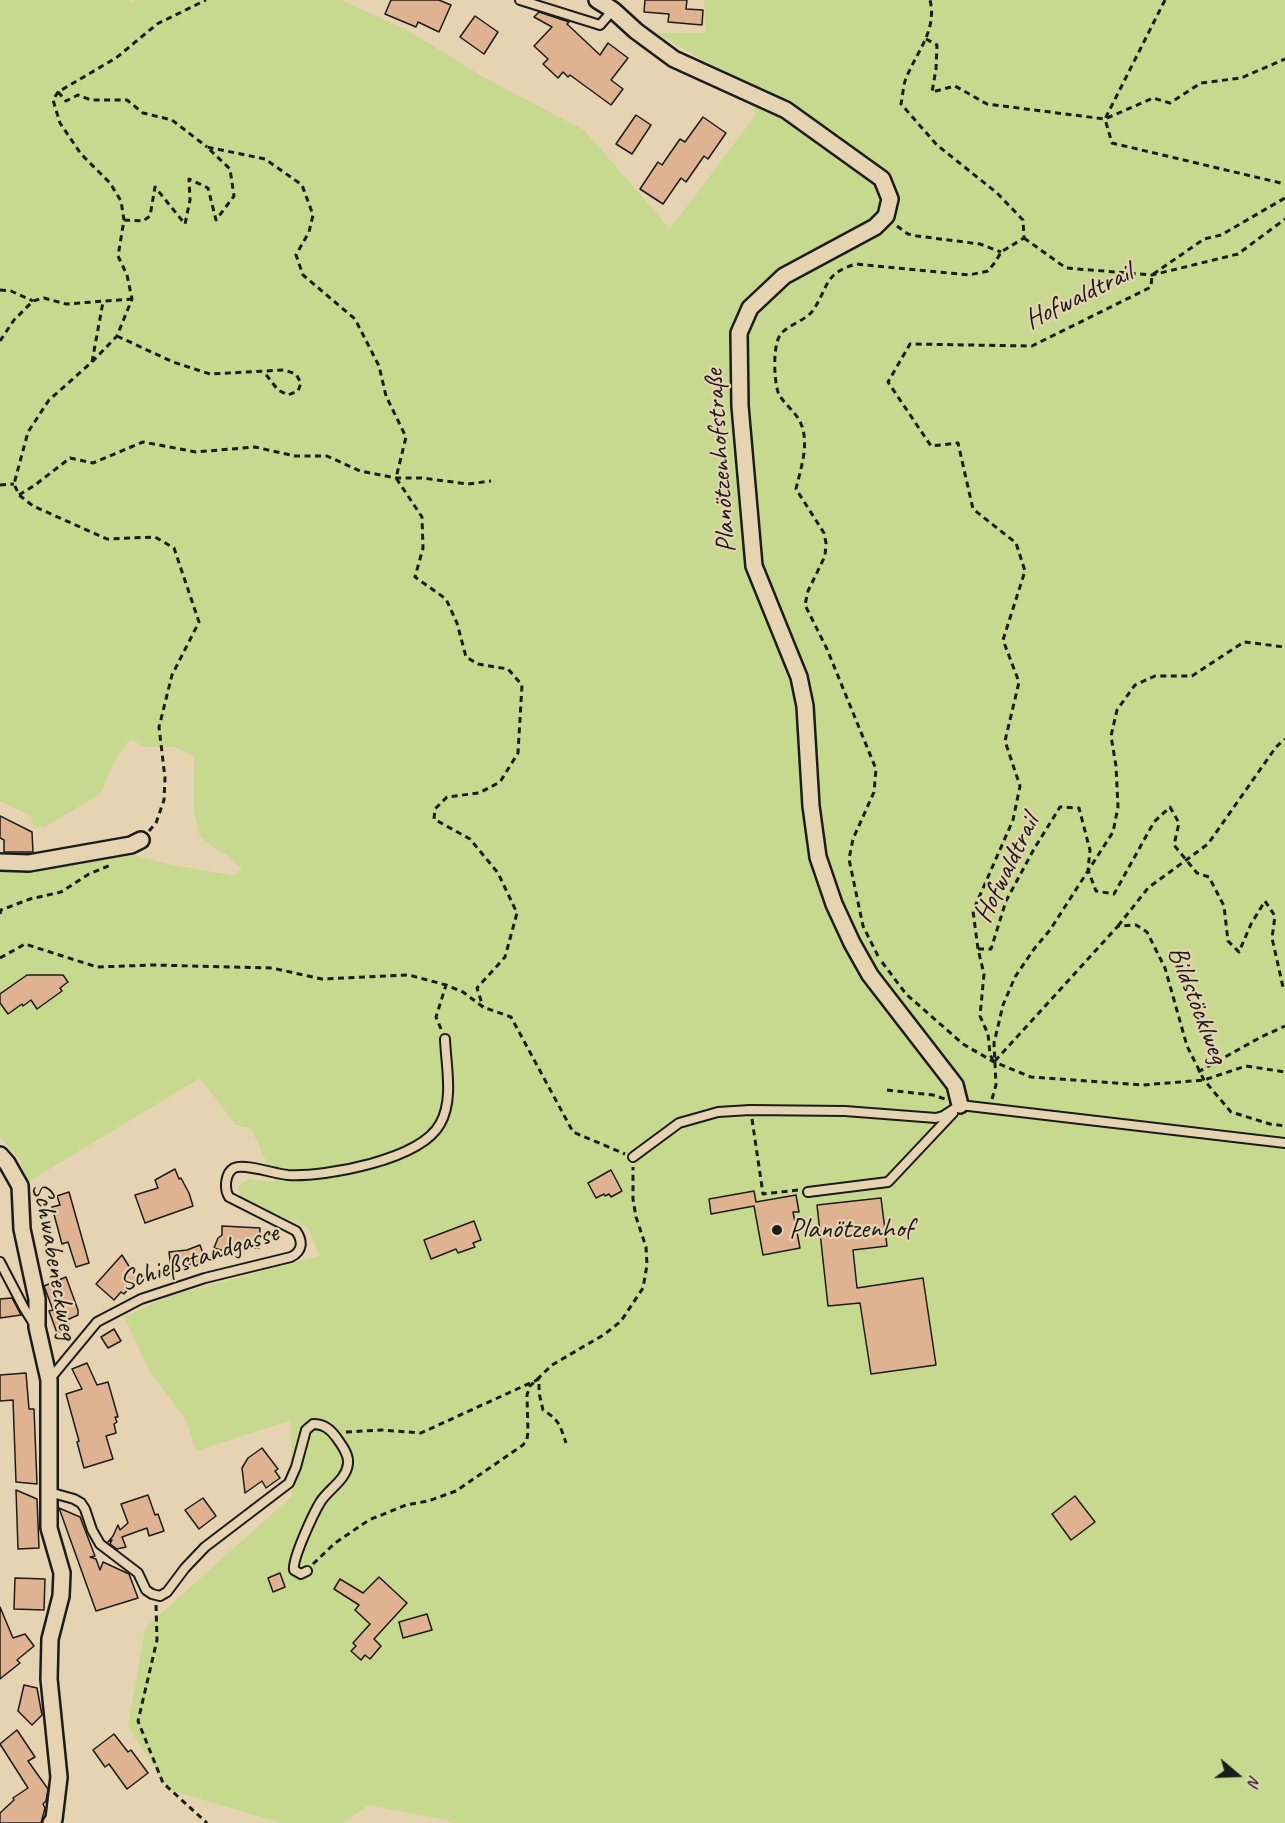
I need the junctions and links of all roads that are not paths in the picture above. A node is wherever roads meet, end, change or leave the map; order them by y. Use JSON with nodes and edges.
{"nodes":[{"id":1,"x":520,"y":0,"type":"edge"},
{"id":2,"x":597,"y":0,"type":"edge"},
{"id":3,"x":613,"y":10,"type":"junction"},
{"id":4,"x":141,"y":840,"type":"road end"},
{"id":5,"x":0,"y":862,"type":"edge"},
{"id":6,"x":445,"y":1039,"type":"road end"},
{"id":7,"x":960,"y":1106,"type":"junction"},
{"id":8,"x":1285,"y":1143,"type":"edge"},
{"id":9,"x":0,"y":1155,"type":"edge"},
{"id":10,"x":633,"y":1157,"type":"road end"},
{"id":11,"x":808,"y":1192,"type":"road end"},
{"id":12,"x":0,"y":1262,"type":"edge"},
{"id":13,"x":37,"y":1328,"type":"junction"},
{"id":14,"x":49,"y":1380,"type":"junction"},
{"id":15,"x":49,"y":1492,"type":"junction"},
{"id":16,"x":308,"y":1571,"type":"road end"},
{"id":17,"x":51,"y":1823,"type":"edge"}],
"edges":[{"from":1,"to":3,"type":"lane"},
{"from":2,"to":3,"type":"street"},
{"from":3,"to":7,"type":"street","name":"Planötzenhofstraße"},
{"from":4,"to":5,"type":"street"},
{"from":6,"to":14,"type":"lane","name":"Schießstandgasse"},
{"from":7,"to":8,"type":"lane"},
{"from":7,"to":10,"type":"lane"},
{"from":7,"to":11,"type":"lane"},
{"from":9,"to":13,"type":"street","name":"Schwabeneckweg"},
{"from":12,"to":13,"type":"lane"},
{"from":13,"to":14,"type":"street","name":"Schwabeneckweg"},
{"from":14,"to":15,"type":"street"},
{"from":15,"to":16,"type":"lane"},
{"from":15,"to":17,"type":"street"}]}
